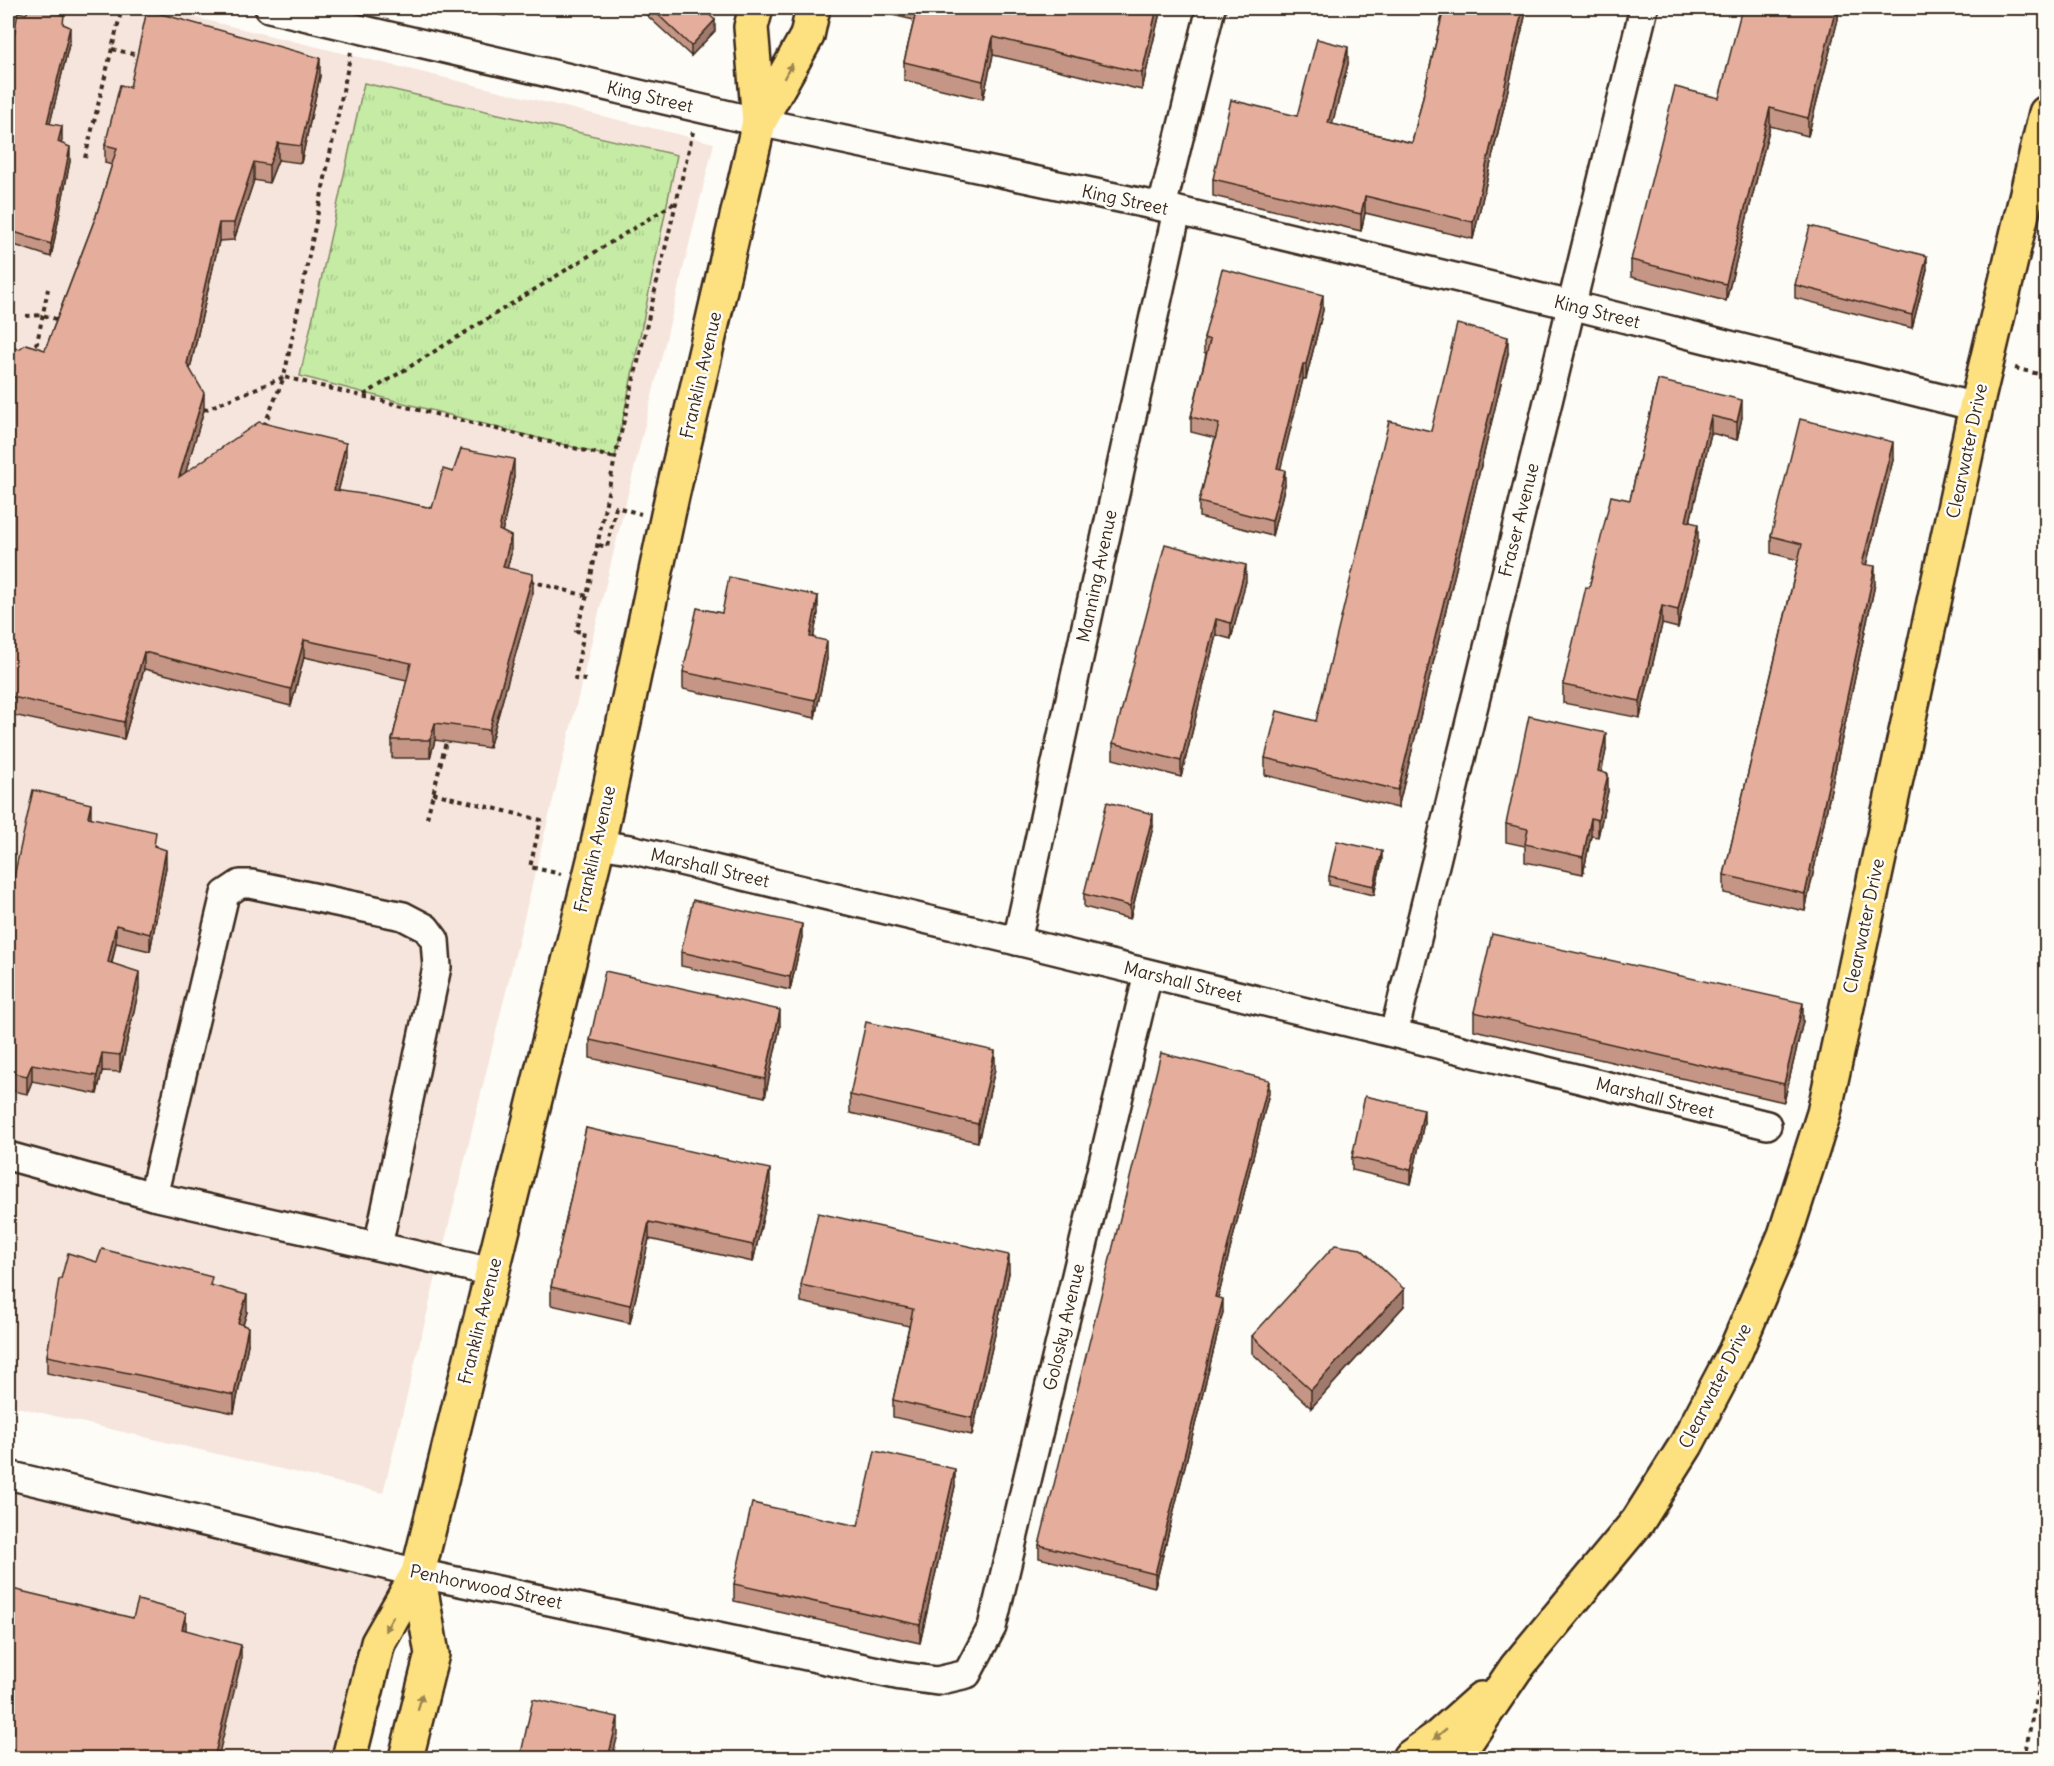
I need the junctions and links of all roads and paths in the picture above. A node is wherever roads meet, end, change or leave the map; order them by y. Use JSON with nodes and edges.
{"nodes":[{"id":1,"x":122,"y":8,"type":"edge"},
{"id":2,"x":269,"y":8,"type":"edge"},
{"id":3,"x":756,"y":8,"type":"edge"},
{"id":4,"x":813,"y":8,"type":"edge"},
{"id":5,"x":1211,"y":8,"type":"edge"},
{"id":6,"x":1644,"y":8,"type":"edge"},
{"id":7,"x":357,"y":28,"type":"junction"},
{"id":8,"x":112,"y":48,"type":"junction"},
{"id":9,"x":141,"y":56,"type":"edge"},
{"id":10,"x":2046,"y":113,"type":"edge"},
{"id":11,"x":759,"y":122,"type":"junction"},
{"id":12,"x":693,"y":131,"type":"dead end"},
{"id":13,"x":85,"y":159,"type":"dead end"},
{"id":14,"x":677,"y":202,"type":"junction"},
{"id":15,"x":1170,"y":209,"type":"junction"},
{"id":16,"x":48,"y":289,"type":"dead end"},
{"id":17,"x":1572,"y":305,"type":"junction"},
{"id":18,"x":43,"y":315,"type":"junction"},
{"id":19,"x":26,"y":316,"type":"dead end"},
{"id":20,"x":59,"y":320,"type":"edge"},
{"id":21,"x":17,"y":355,"type":"edge"},
{"id":22,"x":2013,"y":368,"type":"dead end"},
{"id":23,"x":2046,"y":376,"type":"edge"},
{"id":24,"x":284,"y":377,"type":"junction"},
{"id":25,"x":363,"y":396,"type":"junction"},
{"id":26,"x":1976,"y":407,"type":"junction"},
{"id":27,"x":204,"y":410,"type":"edge"},
{"id":28,"x":263,"y":429,"type":"edge"},
{"id":29,"x":615,"y":458,"type":"junction"},
{"id":30,"x":526,"y":580,"type":"edge"},
{"id":31,"x":587,"y":596,"type":"junction"},
{"id":32,"x":586,"y":680,"type":"dead end"},
{"id":33,"x":446,"y":742,"type":"edge"},
{"id":34,"x":433,"y":793,"type":"junction"},
{"id":35,"x":427,"y":818,"type":"dead end"},
{"id":36,"x":597,"y":844,"type":"junction"},
{"id":37,"x":589,"y":881,"type":"junction"},
{"id":38,"x":1017,"y":941,"type":"junction"},
{"id":39,"x":1148,"y":974,"type":"junction"},
{"id":40,"x":1394,"y":1033,"type":"junction"},
{"id":41,"x":1767,"y":1125,"type":"dead end"},
{"id":42,"x":8,"y":1156,"type":"edge"},
{"id":43,"x":153,"y":1196,"type":"junction"},
{"id":44,"x":378,"y":1246,"type":"junction"},
{"id":45,"x":492,"y":1272,"type":"junction"},
{"id":46,"x":8,"y":1475,"type":"edge"},
{"id":47,"x":418,"y":1573,"type":"junction"},
{"id":48,"x":2046,"y":1662,"type":"edge"},
{"id":49,"x":1516,"y":1668,"type":"junction"},
{"id":50,"x":967,"y":1674,"type":"joint"},
{"id":51,"x":349,"y":1758,"type":"edge"},
{"id":52,"x":406,"y":1758,"type":"edge"},
{"id":53,"x":1409,"y":1758,"type":"edge"},
{"id":54,"x":1455,"y":1758,"type":"edge"},
{"id":55,"x":2024,"y":1758,"type":"edge"}],
"edges":[{"from":1,"to":8,"type":"path"},
{"from":2,"to":7,"type":"street","name":"King Street"},
{"from":3,"to":11,"type":"main road","name":"Franklin Avenue"},
{"from":11,"to":4,"type":"main road","name":"Franklin Avenue","one_way":true},
{"from":5,"to":15,"type":"street","name":"Manning Avenue"},
{"from":6,"to":17,"type":"street","name":"Fraser Avenue"},
{"from":7,"to":11,"type":"street","name":"King Street"},
{"from":7,"to":24,"type":"path"},
{"from":8,"to":9,"type":"path"},
{"from":8,"to":13,"type":"path"},
{"from":10,"to":26,"type":"main road","name":"Clearwater Drive"},
{"from":11,"to":15,"type":"street","name":"King Street"},
{"from":11,"to":36,"type":"main road","name":"Franklin Avenue"},
{"from":12,"to":14,"type":"path"},
{"from":14,"to":25,"type":"path"},
{"from":14,"to":29,"type":"path"},
{"from":15,"to":17,"type":"street","name":"King Street"},
{"from":15,"to":38,"type":"street","name":"Manning Avenue"},
{"from":16,"to":18,"type":"path"},
{"from":17,"to":26,"type":"street","name":"King Street"},
{"from":17,"to":40,"type":"street","name":"Fraser Avenue"},
{"from":18,"to":19,"type":"path"},
{"from":18,"to":20,"type":"path"},
{"from":18,"to":21,"type":"path"},
{"from":22,"to":23,"type":"path"},
{"from":24,"to":25,"type":"path"},
{"from":24,"to":27,"type":"path"},
{"from":24,"to":28,"type":"path"},
{"from":25,"to":29,"type":"path"},
{"from":26,"to":49,"type":"main road","name":"Clearwater Drive"},
{"from":29,"to":31,"type":"path"},
{"from":30,"to":31,"type":"path"},
{"from":31,"to":32,"type":"path"},
{"from":33,"to":34,"type":"path"},
{"from":34,"to":35,"type":"path"},
{"from":34,"to":37,"type":"path"},
{"from":36,"to":37,"type":"main road","name":"Franklin Avenue"},
{"from":36,"to":38,"type":"street","name":"Marshall Street"},
{"from":37,"to":45,"type":"main road","name":"Franklin Avenue"},
{"from":38,"to":39,"type":"street","name":"Marshall Street"},
{"from":39,"to":40,"type":"street","name":"Marshall Street"},
{"from":39,"to":50,"type":"street","name":"Golosky Avenue"},
{"from":40,"to":41,"type":"street","name":"Marshall Street"},
{"from":42,"to":43,"type":"street"},
{"from":43,"to":44,"type":"street"},
{"from":43,"to":44,"type":"street"},
{"from":44,"to":45,"type":"street"},
{"from":45,"to":47,"type":"main road","name":"Franklin Avenue"},
{"from":46,"to":47,"type":"street","name":"Penhorwood Street"},
{"from":47,"to":50,"type":"street","name":"Penhorwood Street"},
{"from":47,"to":51,"type":"main road","name":"Franklin Avenue","one_way":true},
{"from":52,"to":47,"type":"main road","name":"Franklin Avenue","one_way":true},
{"from":48,"to":55,"type":"path"},
{"from":49,"to":53,"type":"main road","name":"Clearwater Drive","one_way":true},
{"from":49,"to":54,"type":"main road","name":"Clearwater Drive"}]}
